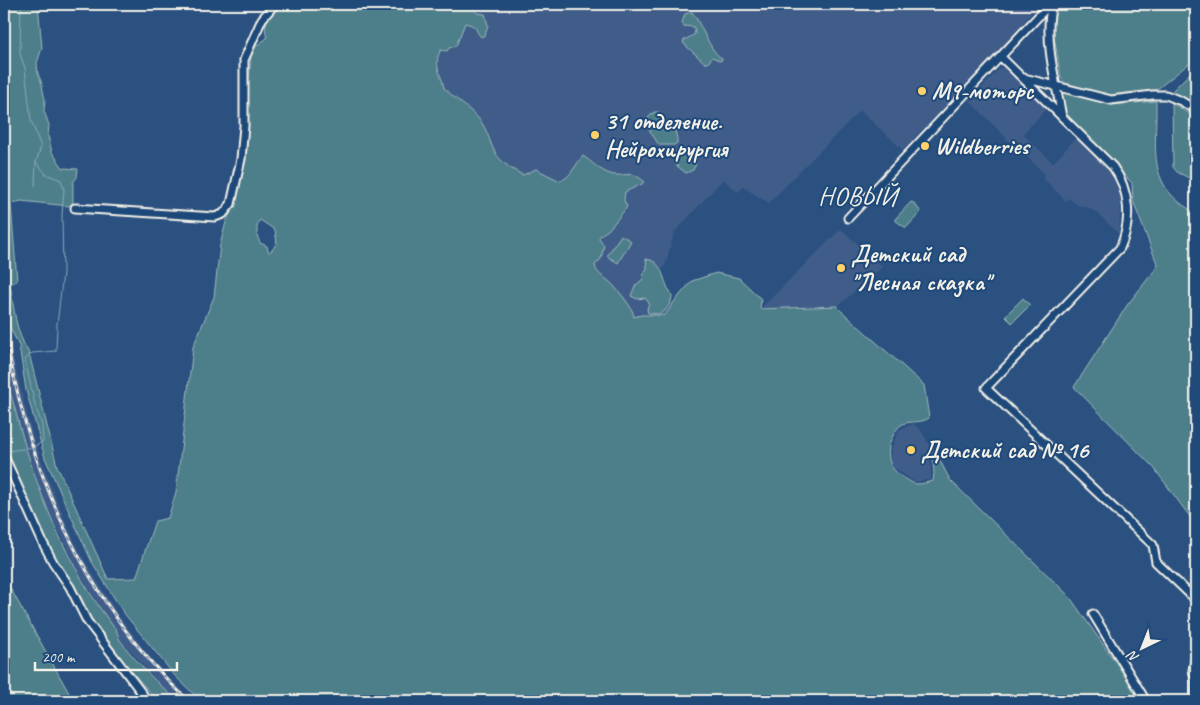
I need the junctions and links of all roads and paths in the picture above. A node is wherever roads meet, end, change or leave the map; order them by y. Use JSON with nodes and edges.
{"nodes":[{"id":1,"x":275,"y":4,"type":"edge"},
{"id":2,"x":1051,"y":4,"type":"edge"},
{"id":3,"x":1001,"y":57,"type":"junction"},
{"id":4,"x":1023,"y":78,"type":"junction"},
{"id":5,"x":1057,"y":87,"type":"junction"},
{"id":6,"x":1196,"y":110,"type":"edge"},
{"id":7,"x":1062,"y":117,"type":"junction"},
{"id":8,"x":75,"y":208,"type":"dead end"},
{"id":9,"x":848,"y":218,"type":"dead end"},
{"id":10,"x":4,"y":456,"type":"edge"},
{"id":11,"x":1196,"y":600,"type":"edge"},
{"id":12,"x":1093,"y":614,"type":"dead end"},
{"id":13,"x":1196,"y":654,"type":"edge"},
{"id":14,"x":1196,"y":684,"type":"edge"},
{"id":15,"x":144,"y":696,"type":"dead end"},
{"id":16,"x":1146,"y":701,"type":"edge"},
{"id":17,"x":1195,"y":701,"type":"edge"}],
"edges":[{"from":1,"to":8,"type":"street"},
{"from":2,"to":3,"type":"street"},
{"from":2,"to":5,"type":"street"},
{"from":3,"to":4,"type":"street"},
{"from":3,"to":9,"type":"street"},
{"from":4,"to":5,"type":"street"},
{"from":4,"to":7,"type":"street"},
{"from":5,"to":6,"type":"street"},
{"from":5,"to":7,"type":"street"},
{"from":7,"to":11,"type":"street"},
{"from":10,"to":15,"type":"street"},
{"from":12,"to":16,"type":"street"},
{"from":13,"to":14,"type":"street"},
{"from":14,"to":17,"type":"street"}]}
